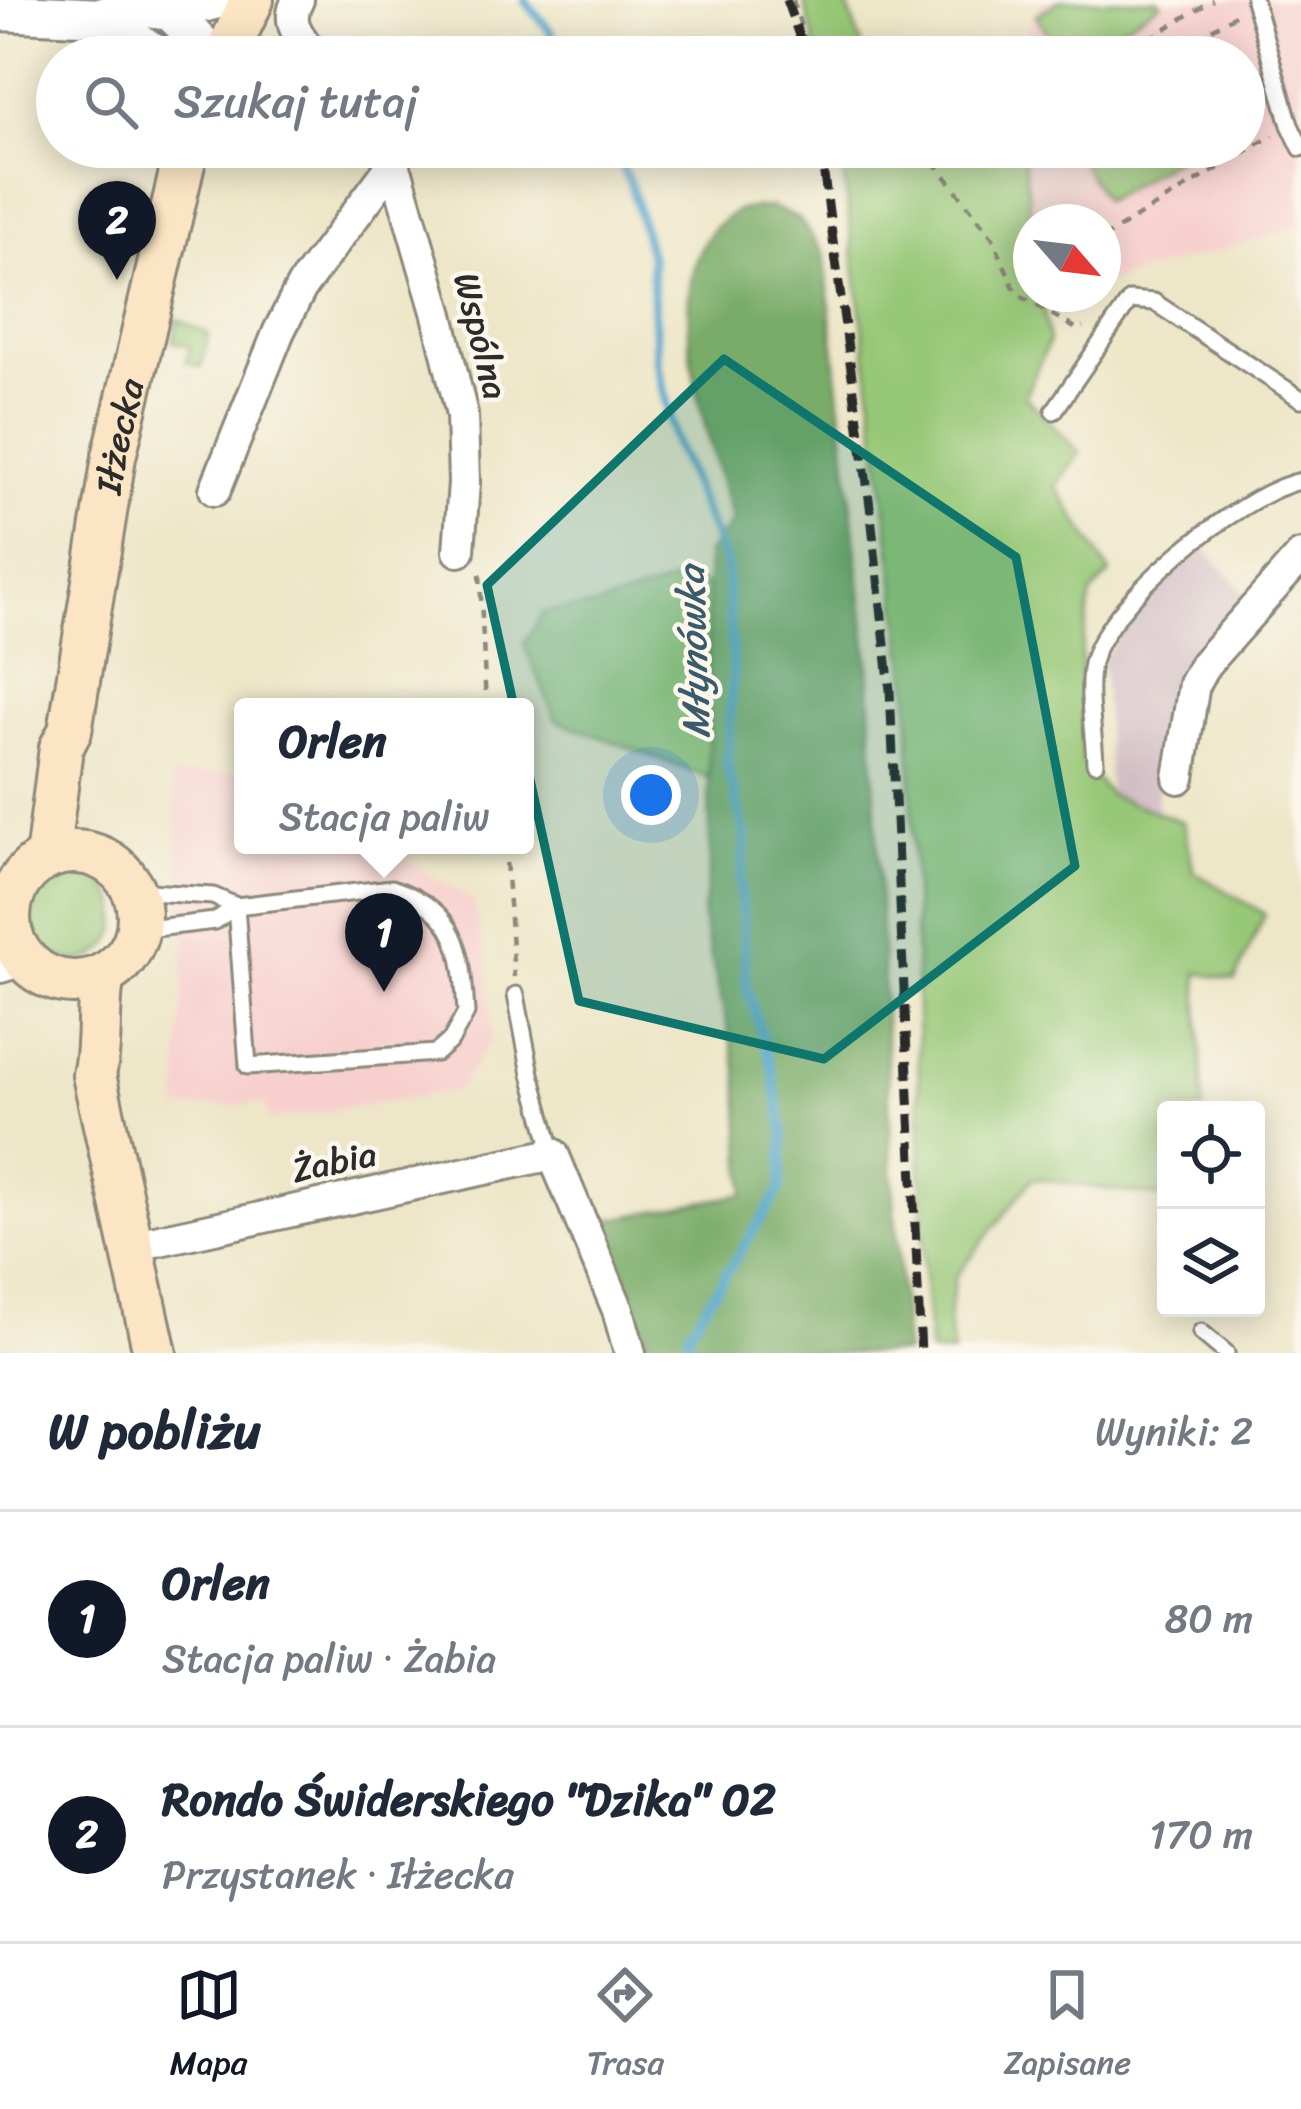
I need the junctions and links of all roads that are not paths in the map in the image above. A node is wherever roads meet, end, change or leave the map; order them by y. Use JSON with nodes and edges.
{"nodes":[{"id":1,"x":218,"y":0,"type":"edge"},
{"id":2,"x":252,"y":0,"type":"edge"},
{"id":3,"x":1254,"y":0,"type":"edge"},
{"id":4,"x":8,"y":8,"type":"edge"},
{"id":5,"x":170,"y":11,"type":"junction"},
{"id":6,"x":101,"y":16,"type":"junction"},
{"id":7,"x":129,"y":36,"type":"edge"},
{"id":8,"x":197,"y":36,"type":"edge"},
{"id":9,"x":232,"y":36,"type":"edge"},
{"id":10,"x":1264,"y":36,"type":"edge"},
{"id":11,"x":1265,"y":38,"type":"edge"},
{"id":12,"x":1301,"y":148,"type":"edge"},
{"id":13,"x":182,"y":168,"type":"edge"},
{"id":14,"x":379,"y":168,"type":"edge"},
{"id":15,"x":392,"y":168,"type":"edge"},
{"id":16,"x":1301,"y":399,"type":"edge"},
{"id":17,"x":1054,"y":411,"type":"dead end"},
{"id":18,"x":1301,"y":481,"type":"edge"},
{"id":19,"x":214,"y":490,"type":"dead end"},
{"id":20,"x":460,"y":544,"type":"road end"},
{"id":21,"x":1301,"y":556,"type":"edge"},
{"id":22,"x":70,"y":731,"type":"junction"},
{"id":23,"x":1096,"y":763,"type":"dead end"},
{"id":24,"x":1179,"y":778,"type":"dead end"},
{"id":25,"x":91,"y":854,"type":"junction"},
{"id":26,"x":47,"y":858,"type":"junction"},
{"id":27,"x":236,"y":905,"type":"junction"},
{"id":28,"x":5,"y":911,"type":"edge"},
{"id":29,"x":135,"y":911,"type":"junction"},
{"id":30,"x":26,"y":967,"type":"edge"},
{"id":31,"x":104,"y":975,"type":"junction"},
{"id":32,"x":516,"y":995,"type":"road end"},
{"id":33,"x":94,"y":1075,"type":"junction"},
{"id":34,"x":553,"y":1154,"type":"junction"},
{"id":35,"x":132,"y":1246,"type":"junction"},
{"id":36,"x":1201,"y":1332,"type":"dead end"},
{"id":37,"x":155,"y":1353,"type":"edge"},
{"id":38,"x":630,"y":1353,"type":"edge"},
{"id":39,"x":1226,"y":1353,"type":"edge"}],
"edges":[{"from":1,"to":5,"type":"street"},
{"from":2,"to":9,"type":"main road"},
{"from":3,"to":10,"type":"lane"},
{"from":4,"to":6,"type":"street"},
{"from":5,"to":6,"type":"street"},
{"from":5,"to":8,"type":"street"},
{"from":6,"to":7,"type":"street"},
{"from":11,"to":12,"type":"lane"},
{"from":13,"to":22,"type":"main road","name":"Iłżecka"},
{"from":14,"to":19,"type":"street"},
{"from":15,"to":20,"type":"street","name":"Wspólna"},
{"from":16,"to":17,"type":"lane"},
{"from":18,"to":23,"type":"lane"},
{"from":21,"to":24,"type":"street"},
{"from":22,"to":25,"type":"main road","name":"Iłżecka"},
{"from":22,"to":26,"type":"main road","name":"Iłżecka"},
{"from":25,"to":26,"type":"main road"},
{"from":25,"to":29,"type":"main road"},
{"from":26,"to":28,"type":"main road"},
{"from":27,"to":27,"type":"lane"},
{"from":27,"to":29,"type":"lane"},
{"from":27,"to":29,"type":"lane"},
{"from":28,"to":30,"type":"main road"},
{"from":29,"to":31,"type":"main road"},
{"from":30,"to":31,"type":"main road"},
{"from":30,"to":33,"type":"main road"},
{"from":31,"to":33,"type":"main road"},
{"from":32,"to":34,"type":"lane"},
{"from":33,"to":35,"type":"main road"},
{"from":34,"to":35,"type":"street","name":"Żabia"},
{"from":34,"to":38,"type":"street"},
{"from":35,"to":37,"type":"main road"},
{"from":36,"to":39,"type":"lane"}]}
